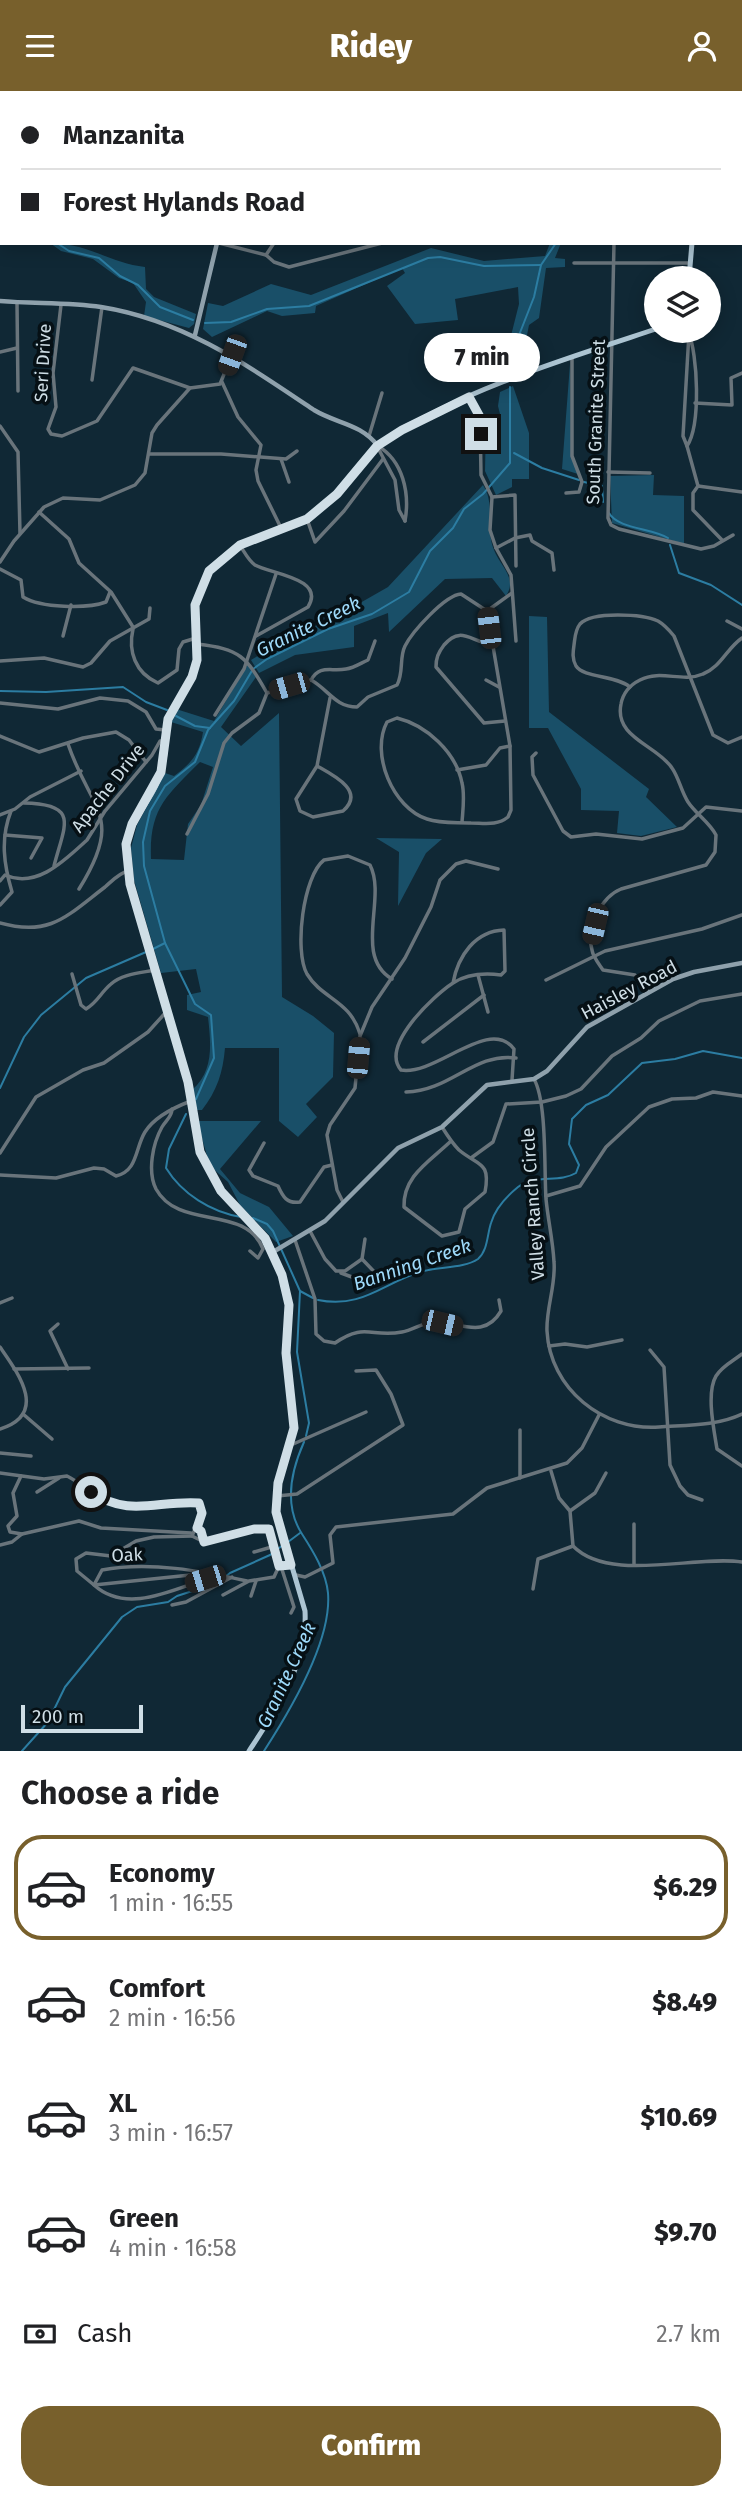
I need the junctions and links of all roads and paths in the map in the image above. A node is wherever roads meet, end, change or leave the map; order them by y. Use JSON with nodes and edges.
{"nodes":[{"id":1,"x":218,"y":245,"type":"edge"},
{"id":2,"x":226,"y":245,"type":"edge"},
{"id":3,"x":273,"y":245,"type":"edge"},
{"id":4,"x":374,"y":245,"type":"edge"},
{"id":5,"x":614,"y":245,"type":"edge"},
{"id":6,"x":692,"y":245,"type":"edge"},
{"id":7,"x":266,"y":255,"type":"junction"},
{"id":8,"x":614,"y":262,"type":"junction"},
{"id":9,"x":574,"y":263,"type":"dead end"},
{"id":10,"x":690,"y":263,"type":"junction"},
{"id":11,"x":690,"y":266,"type":"edge"},
{"id":12,"x":0,"y":301,"type":"edge"},
{"id":13,"x":17,"y":303,"type":"junction"},
{"id":14,"x":61,"y":305,"type":"junction"},
{"id":15,"x":102,"y":307,"type":"junction"},
{"id":16,"x":644,"y":333,"type":"edge"},
{"id":17,"x":195,"y":335,"type":"junction"},
{"id":18,"x":688,"y":343,"type":"edge"},
{"id":19,"x":692,"y":343,"type":"edge"},
{"id":20,"x":613,"y":344,"type":"junction"},
{"id":21,"x":17,"y":348,"type":"junction"},
{"id":22,"x":0,"y":352,"type":"edge"},
{"id":23,"x":232,"y":355,"type":"junction"},
{"id":24,"x":572,"y":358,"type":"junction"},
{"id":25,"x":742,"y":373,"type":"edge"},
{"id":26,"x":92,"y":380,"type":"dead end"},
{"id":27,"x":222,"y":382,"type":"junction"},
{"id":28,"x":190,"y":389,"type":"junction"},
{"id":29,"x":18,"y":391,"type":"dead end"},
{"id":30,"x":382,"y":393,"type":"dead end"},
{"id":31,"x":469,"y":397,"type":"junction"},
{"id":32,"x":695,"y":403,"type":"junction"},
{"id":33,"x":0,"y":426,"type":"edge"},
{"id":34,"x":369,"y":436,"type":"junction"},
{"id":35,"x":377,"y":446,"type":"junction"},
{"id":36,"x":687,"y":446,"type":"junction"},
{"id":37,"x":297,"y":451,"type":"dead end"},
{"id":38,"x":149,"y":454,"type":"junction"},
{"id":39,"x":259,"y":459,"type":"junction"},
{"id":40,"x":281,"y":459,"type":"junction"},
{"id":41,"x":383,"y":459,"type":"junction"},
{"id":42,"x":608,"y":472,"type":"junction"},
{"id":43,"x":650,"y":473,"type":"dead end"},
{"id":44,"x":289,"y":482,"type":"dead end"},
{"id":45,"x":698,"y":487,"type":"junction"},
{"id":46,"x":742,"y":492,"type":"edge"},
{"id":47,"x":566,"y":493,"type":"dead end"},
{"id":48,"x":492,"y":498,"type":"junction"},
{"id":49,"x":39,"y":512,"type":"junction"},
{"id":50,"x":307,"y":519,"type":"junction"},
{"id":51,"x":282,"y":530,"type":"junction"},
{"id":52,"x":20,"y":535,"type":"junction"},
{"id":53,"x":733,"y":535,"type":"dead end"},
{"id":54,"x":515,"y":538,"type":"junction"},
{"id":55,"x":723,"y":541,"type":"junction"},
{"id":56,"x":240,"y":545,"type":"junction"},
{"id":57,"x":496,"y":548,"type":"junction"},
{"id":58,"x":0,"y":562,"type":"edge"},
{"id":59,"x":516,"y":566,"type":"dead end"},
{"id":60,"x":0,"y":569,"type":"edge"},
{"id":61,"x":554,"y":570,"type":"dead end"},
{"id":62,"x":277,"y":573,"type":"junction"},
{"id":63,"x":111,"y":592,"type":"junction"},
{"id":64,"x":512,"y":593,"type":"junction"},
{"id":65,"x":71,"y":605,"type":"junction"},
{"id":66,"x":150,"y":608,"type":"dead end"},
{"id":67,"x":487,"y":611,"type":"junction"},
{"id":68,"x":727,"y":621,"type":"dead end"},
{"id":69,"x":133,"y":627,"type":"junction"},
{"id":70,"x":742,"y":629,"type":"edge"},
{"id":71,"x":63,"y":636,"type":"dead end"},
{"id":72,"x":120,"y":636,"type":"junction"},
{"id":73,"x":256,"y":636,"type":"junction"},
{"id":74,"x":742,"y":638,"type":"edge"},
{"id":75,"x":196,"y":641,"type":"junction"},
{"id":76,"x":376,"y":641,"type":"dead end"},
{"id":77,"x":516,"y":641,"type":"dead end"},
{"id":78,"x":491,"y":644,"type":"junction"},
{"id":79,"x":130,"y":645,"type":"junction"},
{"id":80,"x":247,"y":659,"type":"junction"},
{"id":81,"x":0,"y":661,"type":"edge"},
{"id":82,"x":690,"y":678,"type":"junction"},
{"id":83,"x":311,"y":680,"type":"junction"},
{"id":84,"x":486,"y":680,"type":"dead end"},
{"id":85,"x":499,"y":687,"type":"junction"},
{"id":86,"x":630,"y":687,"type":"junction"},
{"id":87,"x":267,"y":693,"type":"junction"},
{"id":88,"x":330,"y":698,"type":"junction"},
{"id":89,"x":0,"y":703,"type":"edge"},
{"id":90,"x":215,"y":715,"type":"dead end"},
{"id":91,"x":506,"y":721,"type":"junction"},
{"id":92,"x":164,"y":730,"type":"junction"},
{"id":93,"x":0,"y":736,"type":"edge"},
{"id":94,"x":742,"y":737,"type":"edge"},
{"id":95,"x":165,"y":741,"type":"junction"},
{"id":96,"x":68,"y":744,"type":"junction"},
{"id":97,"x":510,"y":746,"type":"junction"},
{"id":98,"x":536,"y":753,"type":"dead end"},
{"id":99,"x":146,"y":762,"type":"junction"},
{"id":100,"x":317,"y":766,"type":"junction"},
{"id":101,"x":457,"y":770,"type":"junction"},
{"id":102,"x":81,"y":771,"type":"junction"},
{"id":103,"x":24,"y":803,"type":"junction"},
{"id":104,"x":11,"y":811,"type":"junction"},
{"id":105,"x":742,"y":811,"type":"edge"},
{"id":106,"x":699,"y":814,"type":"junction"},
{"id":107,"x":0,"y":815,"type":"edge"},
{"id":108,"x":102,"y":816,"type":"junction"},
{"id":109,"x":462,"y":822,"type":"junction"},
{"id":110,"x":187,"y":834,"type":"dead end"},
{"id":111,"x":5,"y":835,"type":"junction"},
{"id":112,"x":31,"y":858,"type":"dead end"},
{"id":113,"x":54,"y":868,"type":"junction"},
{"id":114,"x":498,"y":869,"type":"dead end"},
{"id":115,"x":128,"y":871,"type":"junction"},
{"id":116,"x":5,"y":875,"type":"junction"},
{"id":117,"x":0,"y":881,"type":"edge"},
{"id":118,"x":79,"y":889,"type":"dead end"},
{"id":119,"x":0,"y":905,"type":"edge"},
{"id":120,"x":742,"y":915,"type":"edge"},
{"id":121,"x":0,"y":923,"type":"edge"},
{"id":122,"x":595,"y":957,"type":"junction"},
{"id":123,"x":742,"y":963,"type":"edge"},
{"id":124,"x":155,"y":970,"type":"junction"},
{"id":125,"x":72,"y":974,"type":"dead end"},
{"id":126,"x":478,"y":975,"type":"junction"},
{"id":127,"x":392,"y":979,"type":"junction"},
{"id":128,"x":546,"y":981,"type":"dead end"},
{"id":129,"x":453,"y":983,"type":"junction"},
{"id":130,"x":649,"y":992,"type":"junction"},
{"id":131,"x":742,"y":994,"type":"edge"},
{"id":132,"x":484,"y":995,"type":"junction"},
{"id":133,"x":167,"y":1010,"type":"junction"},
{"id":134,"x":488,"y":1012,"type":"dead end"},
{"id":135,"x":360,"y":1036,"type":"junction"},
{"id":136,"x":423,"y":1042,"type":"dead end"},
{"id":137,"x":516,"y":1058,"type":"junction"},
{"id":138,"x":534,"y":1079,"type":"junction"},
{"id":139,"x":512,"y":1080,"type":"junction"},
{"id":140,"x":406,"y":1093,"type":"dead end"},
{"id":141,"x":742,"y":1096,"type":"edge"},
{"id":142,"x":191,"y":1101,"type":"junction"},
{"id":143,"x":542,"y":1102,"type":"junction"},
{"id":144,"x":172,"y":1109,"type":"junction"},
{"id":145,"x":442,"y":1127,"type":"junction"},
{"id":146,"x":451,"y":1141,"type":"junction"},
{"id":147,"x":264,"y":1143,"type":"dead end"},
{"id":148,"x":0,"y":1153,"type":"edge"},
{"id":149,"x":471,"y":1158,"type":"junction"},
{"id":150,"x":332,"y":1165,"type":"junction"},
{"id":151,"x":0,"y":1175,"type":"edge"},
{"id":152,"x":546,"y":1196,"type":"junction"},
{"id":153,"x":343,"y":1202,"type":"junction"},
{"id":154,"x":310,"y":1231,"type":"junction"},
{"id":155,"x":365,"y":1239,"type":"dead end"},
{"id":156,"x":295,"y":1240,"type":"junction"},
{"id":157,"x":250,"y":1251,"type":"dead end"},
{"id":158,"x":273,"y":1252,"type":"junction"},
{"id":159,"x":362,"y":1259,"type":"junction"},
{"id":160,"x":341,"y":1273,"type":"junction"},
{"id":161,"x":360,"y":1280,"type":"dead end"},
{"id":162,"x":384,"y":1282,"type":"dead end"},
{"id":163,"x":12,"y":1298,"type":"dead end"},
{"id":164,"x":499,"y":1300,"type":"dead end"},
{"id":165,"x":0,"y":1303,"type":"edge"},
{"id":166,"x":58,"y":1324,"type":"dead end"},
{"id":167,"x":622,"y":1340,"type":"dead end"},
{"id":168,"x":549,"y":1346,"type":"junction"},
{"id":169,"x":0,"y":1347,"type":"edge"},
{"id":170,"x":650,"y":1350,"type":"dead end"},
{"id":171,"x":742,"y":1355,"type":"edge"},
{"id":172,"x":89,"y":1368,"type":"dead end"},
{"id":173,"x":14,"y":1369,"type":"junction"},
{"id":174,"x":68,"y":1369,"type":"junction"},
{"id":175,"x":356,"y":1371,"type":"dead end"},
{"id":176,"x":366,"y":1412,"type":"dead end"},
{"id":177,"x":23,"y":1414,"type":"junction"},
{"id":178,"x":742,"y":1414,"type":"edge"},
{"id":179,"x":599,"y":1415,"type":"junction"},
{"id":180,"x":715,"y":1422,"type":"junction"},
{"id":181,"x":670,"y":1426,"type":"junction"},
{"id":182,"x":0,"y":1429,"type":"edge"},
{"id":183,"x":520,"y":1430,"type":"dead end"},
{"id":184,"x":52,"y":1439,"type":"dead end"},
{"id":185,"x":291,"y":1445,"type":"junction"},
{"id":186,"x":0,"y":1453,"type":"edge"},
{"id":187,"x":31,"y":1456,"type":"dead end"},
{"id":188,"x":742,"y":1466,"type":"edge"},
{"id":189,"x":551,"y":1471,"type":"junction"},
{"id":190,"x":0,"y":1473,"type":"edge"},
{"id":191,"x":606,"y":1473,"type":"dead end"},
{"id":192,"x":21,"y":1476,"type":"junction"},
{"id":193,"x":61,"y":1477,"type":"junction"},
{"id":194,"x":520,"y":1478,"type":"junction"},
{"id":195,"x":37,"y":1492,"type":"dead end"},
{"id":196,"x":275,"y":1496,"type":"junction"},
{"id":197,"x":702,"y":1500,"type":"dead end"},
{"id":198,"x":570,"y":1511,"type":"junction"},
{"id":199,"x":634,"y":1524,"type":"dead end"},
{"id":200,"x":197,"y":1528,"type":"junction"},
{"id":201,"x":22,"y":1534,"type":"junction"},
{"id":202,"x":192,"y":1534,"type":"junction"},
{"id":203,"x":204,"y":1542,"type":"junction"},
{"id":204,"x":0,"y":1545,"type":"edge"},
{"id":205,"x":275,"y":1546,"type":"junction"},
{"id":206,"x":573,"y":1546,"type":"junction"},
{"id":207,"x":254,"y":1552,"type":"dead end"},
{"id":208,"x":742,"y":1562,"type":"edge"},
{"id":209,"x":291,"y":1565,"type":"junction"},
{"id":210,"x":634,"y":1565,"type":"junction"},
{"id":211,"x":279,"y":1566,"type":"junction"},
{"id":212,"x":200,"y":1574,"type":"junction"},
{"id":213,"x":212,"y":1574,"type":"junction"},
{"id":214,"x":232,"y":1577,"type":"junction"},
{"id":215,"x":249,"y":1581,"type":"junction"},
{"id":216,"x":256,"y":1581,"type":"junction"},
{"id":217,"x":94,"y":1584,"type":"junction"},
{"id":218,"x":533,"y":1589,"type":"dead end"},
{"id":219,"x":223,"y":1595,"type":"dead end"},
{"id":220,"x":251,"y":1596,"type":"dead end"},
{"id":221,"x":172,"y":1605,"type":"dead end"},
{"id":222,"x":291,"y":1613,"type":"dead end"},
{"id":223,"x":249,"y":1751,"type":"edge"}],
"edges":[{"from":1,"to":17,"type":"street"},
{"from":2,"to":7,"type":"street"},
{"from":3,"to":7,"type":"street"},
{"from":4,"to":7,"type":"street"},
{"from":5,"to":8,"type":"street","name":"South Granite Street"},
{"from":6,"to":10,"type":"main road"},
{"from":8,"to":9,"type":"street"},
{"from":8,"to":10,"type":"street"},
{"from":8,"to":20,"type":"street","name":"South Granite Street"},
{"from":10,"to":11,"type":"main road"},
{"from":12,"to":13,"type":"street"},
{"from":13,"to":14,"type":"street"},
{"from":13,"to":21,"type":"street"},
{"from":14,"to":15,"type":"street"},
{"from":14,"to":28,"type":"street","name":"Seri Drive"},
{"from":15,"to":17,"type":"street"},
{"from":15,"to":26,"type":"street"},
{"from":16,"to":20,"type":"main road"},
{"from":17,"to":23,"type":"street"},
{"from":18,"to":36,"type":"street"},
{"from":19,"to":32,"type":"street"},
{"from":20,"to":24,"type":"main road"},
{"from":20,"to":42,"type":"street","name":"South Granite Street"},
{"from":21,"to":22,"type":"street"},
{"from":21,"to":29,"type":"street"},
{"from":23,"to":27,"type":"street"},
{"from":23,"to":34,"type":"street"},
{"from":24,"to":31,"type":"main road"},
{"from":24,"to":47,"type":"street"},
{"from":25,"to":32,"type":"street"},
{"from":27,"to":28,"type":"street"},
{"from":27,"to":39,"type":"street"},
{"from":28,"to":38,"type":"street"},
{"from":30,"to":34,"type":"street"},
{"from":31,"to":35,"type":"main road"},
{"from":31,"to":48,"type":"street"},
{"from":32,"to":36,"type":"street"},
{"from":33,"to":52,"type":"street"},
{"from":34,"to":35,"type":"street"},
{"from":35,"to":41,"type":"street"},
{"from":35,"to":41,"type":"street"},
{"from":35,"to":50,"type":"main road"},
{"from":36,"to":45,"type":"street"},
{"from":37,"to":40,"type":"street"},
{"from":38,"to":39,"type":"street"},
{"from":38,"to":49,"type":"street"},
{"from":39,"to":40,"type":"street"},
{"from":39,"to":51,"type":"street"},
{"from":40,"to":44,"type":"street"},
{"from":41,"to":50,"type":"street"},
{"from":42,"to":43,"type":"street"},
{"from":42,"to":55,"type":"street","name":"South Granite Street"},
{"from":45,"to":46,"type":"street"},
{"from":45,"to":55,"type":"street"},
{"from":48,"to":54,"type":"street"},
{"from":48,"to":57,"type":"street"},
{"from":49,"to":52,"type":"street"},
{"from":49,"to":63,"type":"street"},
{"from":50,"to":51,"type":"main road"},
{"from":51,"to":56,"type":"main road"},
{"from":52,"to":58,"type":"street"},
{"from":53,"to":55,"type":"street","name":"South Granite Street"},
{"from":54,"to":57,"type":"street"},
{"from":54,"to":59,"type":"street"},
{"from":54,"to":61,"type":"street"},
{"from":56,"to":62,"type":"street"},
{"from":56,"to":75,"type":"main road"},
{"from":57,"to":64,"type":"street"},
{"from":60,"to":65,"type":"street"},
{"from":62,"to":73,"type":"street"},
{"from":62,"to":73,"type":"street"},
{"from":63,"to":65,"type":"street"},
{"from":63,"to":69,"type":"street"},
{"from":64,"to":67,"type":"street"},
{"from":64,"to":77,"type":"street"},
{"from":65,"to":71,"type":"street"},
{"from":66,"to":69,"type":"street"},
{"from":67,"to":78,"type":"street"},
{"from":67,"to":88,"type":"street"},
{"from":68,"to":70,"type":"street"},
{"from":69,"to":72,"type":"street"},
{"from":69,"to":79,"type":"street"},
{"from":72,"to":79,"type":"street"},
{"from":72,"to":81,"type":"street"},
{"from":73,"to":80,"type":"street"},
{"from":74,"to":82,"type":"street"},
{"from":75,"to":79,"type":"street"},
{"from":75,"to":80,"type":"street"},
{"from":75,"to":92,"type":"main road"},
{"from":76,"to":83,"type":"street"},
{"from":78,"to":85,"type":"street"},
{"from":78,"to":91,"type":"street"},
{"from":80,"to":87,"type":"street"},
{"from":80,"to":90,"type":"street"},
{"from":82,"to":86,"type":"street"},
{"from":82,"to":86,"type":"street"},
{"from":82,"to":94,"type":"street"},
{"from":83,"to":87,"type":"street"},
{"from":83,"to":88,"type":"street"},
{"from":84,"to":85,"type":"street"},
{"from":85,"to":91,"type":"street"},
{"from":86,"to":106,"type":"street"},
{"from":87,"to":110,"type":"street"},
{"from":88,"to":100,"type":"street"},
{"from":89,"to":92,"type":"street"},
{"from":91,"to":97,"type":"street"},
{"from":92,"to":95,"type":"main road"},
{"from":93,"to":96,"type":"street"},
{"from":95,"to":99,"type":"street","name":"Apache Drive"},
{"from":95,"to":115,"type":"main road"},
{"from":96,"to":99,"type":"street"},
{"from":96,"to":102,"type":"street"},
{"from":97,"to":101,"type":"street"},
{"from":97,"to":109,"type":"street"},
{"from":98,"to":106,"type":"street"},
{"from":99,"to":108,"type":"street","name":"Apache Drive"},
{"from":100,"to":100,"type":"street"},
{"from":101,"to":109,"type":"street"},
{"from":101,"to":109,"type":"street"},
{"from":102,"to":103,"type":"street"},
{"from":102,"to":108,"type":"street"},
{"from":103,"to":104,"type":"street"},
{"from":103,"to":113,"type":"street"},
{"from":104,"to":107,"type":"street"},
{"from":104,"to":111,"type":"street"},
{"from":105,"to":106,"type":"street"},
{"from":106,"to":122,"type":"street"},
{"from":108,"to":113,"type":"street","name":"Apache Drive"},
{"from":108,"to":118,"type":"street"},
{"from":111,"to":112,"type":"street"},
{"from":111,"to":116,"type":"street"},
{"from":113,"to":116,"type":"street","name":"Apache Drive"},
{"from":114,"to":127,"type":"street"},
{"from":115,"to":121,"type":"street"},
{"from":115,"to":124,"type":"main road"},
{"from":116,"to":117,"type":"street"},
{"from":116,"to":119,"type":"street"},
{"from":120,"to":122,"type":"street"},
{"from":122,"to":128,"type":"street"},
{"from":122,"to":130,"type":"street"},
{"from":123,"to":130,"type":"street","name":"Haisley Road"},
{"from":124,"to":125,"type":"street"},
{"from":124,"to":133,"type":"main road"},
{"from":126,"to":129,"type":"street"},
{"from":126,"to":129,"type":"street"},
{"from":126,"to":132,"type":"street"},
{"from":127,"to":135,"type":"street"},
{"from":127,"to":135,"type":"street"},
{"from":129,"to":137,"type":"street"},
{"from":130,"to":138,"type":"street","name":"Haisley Road"},
{"from":131,"to":143,"type":"street"},
{"from":132,"to":134,"type":"street"},
{"from":132,"to":136,"type":"street"},
{"from":133,"to":142,"type":"main road"},
{"from":133,"to":148,"type":"street"},
{"from":135,"to":150,"type":"street"},
{"from":137,"to":139,"type":"street"},
{"from":137,"to":140,"type":"street"},
{"from":138,"to":139,"type":"street"},
{"from":138,"to":143,"type":"street","name":"Valley Ranch Circle"},
{"from":139,"to":145,"type":"street"},
{"from":141,"to":152,"type":"street"},
{"from":142,"to":144,"type":"street"},
{"from":142,"to":158,"type":"main road"},
{"from":143,"to":149,"type":"street"},
{"from":143,"to":152,"type":"street","name":"Valley Ranch Circle"},
{"from":144,"to":151,"type":"street"},
{"from":144,"to":157,"type":"street"},
{"from":145,"to":146,"type":"street"},
{"from":145,"to":153,"type":"street"},
{"from":146,"to":149,"type":"street"},
{"from":146,"to":149,"type":"street"},
{"from":147,"to":150,"type":"street"},
{"from":150,"to":153,"type":"street"},
{"from":152,"to":168,"type":"street","name":"Valley Ranch Circle"},
{"from":153,"to":154,"type":"street"},
{"from":154,"to":156,"type":"street"},
{"from":154,"to":160,"type":"street"},
{"from":155,"to":159,"type":"street"},
{"from":156,"to":158,"type":"street"},
{"from":156,"to":164,"type":"street"},
{"from":158,"to":185,"type":"main road"},
{"from":159,"to":160,"type":"street"},
{"from":159,"to":162,"type":"street"},
{"from":160,"to":161,"type":"street"},
{"from":163,"to":165,"type":"street"},
{"from":166,"to":174,"type":"street"},
{"from":167,"to":168,"type":"street"},
{"from":168,"to":179,"type":"street","name":"Valley Ranch Circle"},
{"from":169,"to":173,"type":"street"},
{"from":170,"to":181,"type":"street"},
{"from":171,"to":180,"type":"street"},
{"from":172,"to":174,"type":"street"},
{"from":173,"to":174,"type":"street"},
{"from":173,"to":177,"type":"street"},
{"from":175,"to":196,"type":"street"},
{"from":176,"to":185,"type":"street"},
{"from":177,"to":182,"type":"street"},
{"from":177,"to":184,"type":"street"},
{"from":178,"to":180,"type":"street","name":"Valley Ranch Circle"},
{"from":179,"to":181,"type":"street","name":"Valley Ranch Circle"},
{"from":179,"to":189,"type":"street"},
{"from":180,"to":181,"type":"street","name":"Valley Ranch Circle"},
{"from":180,"to":188,"type":"street"},
{"from":181,"to":197,"type":"street"},
{"from":183,"to":194,"type":"street"},
{"from":185,"to":196,"type":"main road"},
{"from":186,"to":187,"type":"street"},
{"from":189,"to":194,"type":"street"},
{"from":189,"to":198,"type":"street"},
{"from":190,"to":192,"type":"street"},
{"from":191,"to":198,"type":"street"},
{"from":192,"to":193,"type":"street"},
{"from":192,"to":201,"type":"street"},
{"from":193,"to":195,"type":"street"},
{"from":193,"to":200,"type":"street"},
{"from":194,"to":209,"type":"street"},
{"from":196,"to":209,"type":"main road"},
{"from":198,"to":206,"type":"street"},
{"from":199,"to":210,"type":"street"},
{"from":200,"to":202,"type":"street"},
{"from":200,"to":203,"type":"street"},
{"from":201,"to":202,"type":"street"},
{"from":201,"to":204,"type":"street"},
{"from":202,"to":203,"type":"street"},
{"from":202,"to":217,"type":"street"},
{"from":203,"to":205,"type":"street"},
{"from":205,"to":207,"type":"street"},
{"from":205,"to":211,"type":"street"},
{"from":206,"to":210,"type":"street"},
{"from":206,"to":218,"type":"street"},
{"from":208,"to":210,"type":"street"},
{"from":209,"to":211,"type":"street"},
{"from":209,"to":223,"type":"main road"},
{"from":211,"to":216,"type":"street"},
{"from":211,"to":222,"type":"street"},
{"from":212,"to":213,"type":"street","name":"Oak"},
{"from":212,"to":217,"type":"street"},
{"from":212,"to":217,"type":"street","name":"Oak"},
{"from":213,"to":214,"type":"street"},
{"from":213,"to":217,"type":"street","name":"Oak"},
{"from":214,"to":215,"type":"street"},
{"from":214,"to":221,"type":"street"},
{"from":215,"to":216,"type":"street"},
{"from":215,"to":219,"type":"street"},
{"from":216,"to":220,"type":"street"}]}
